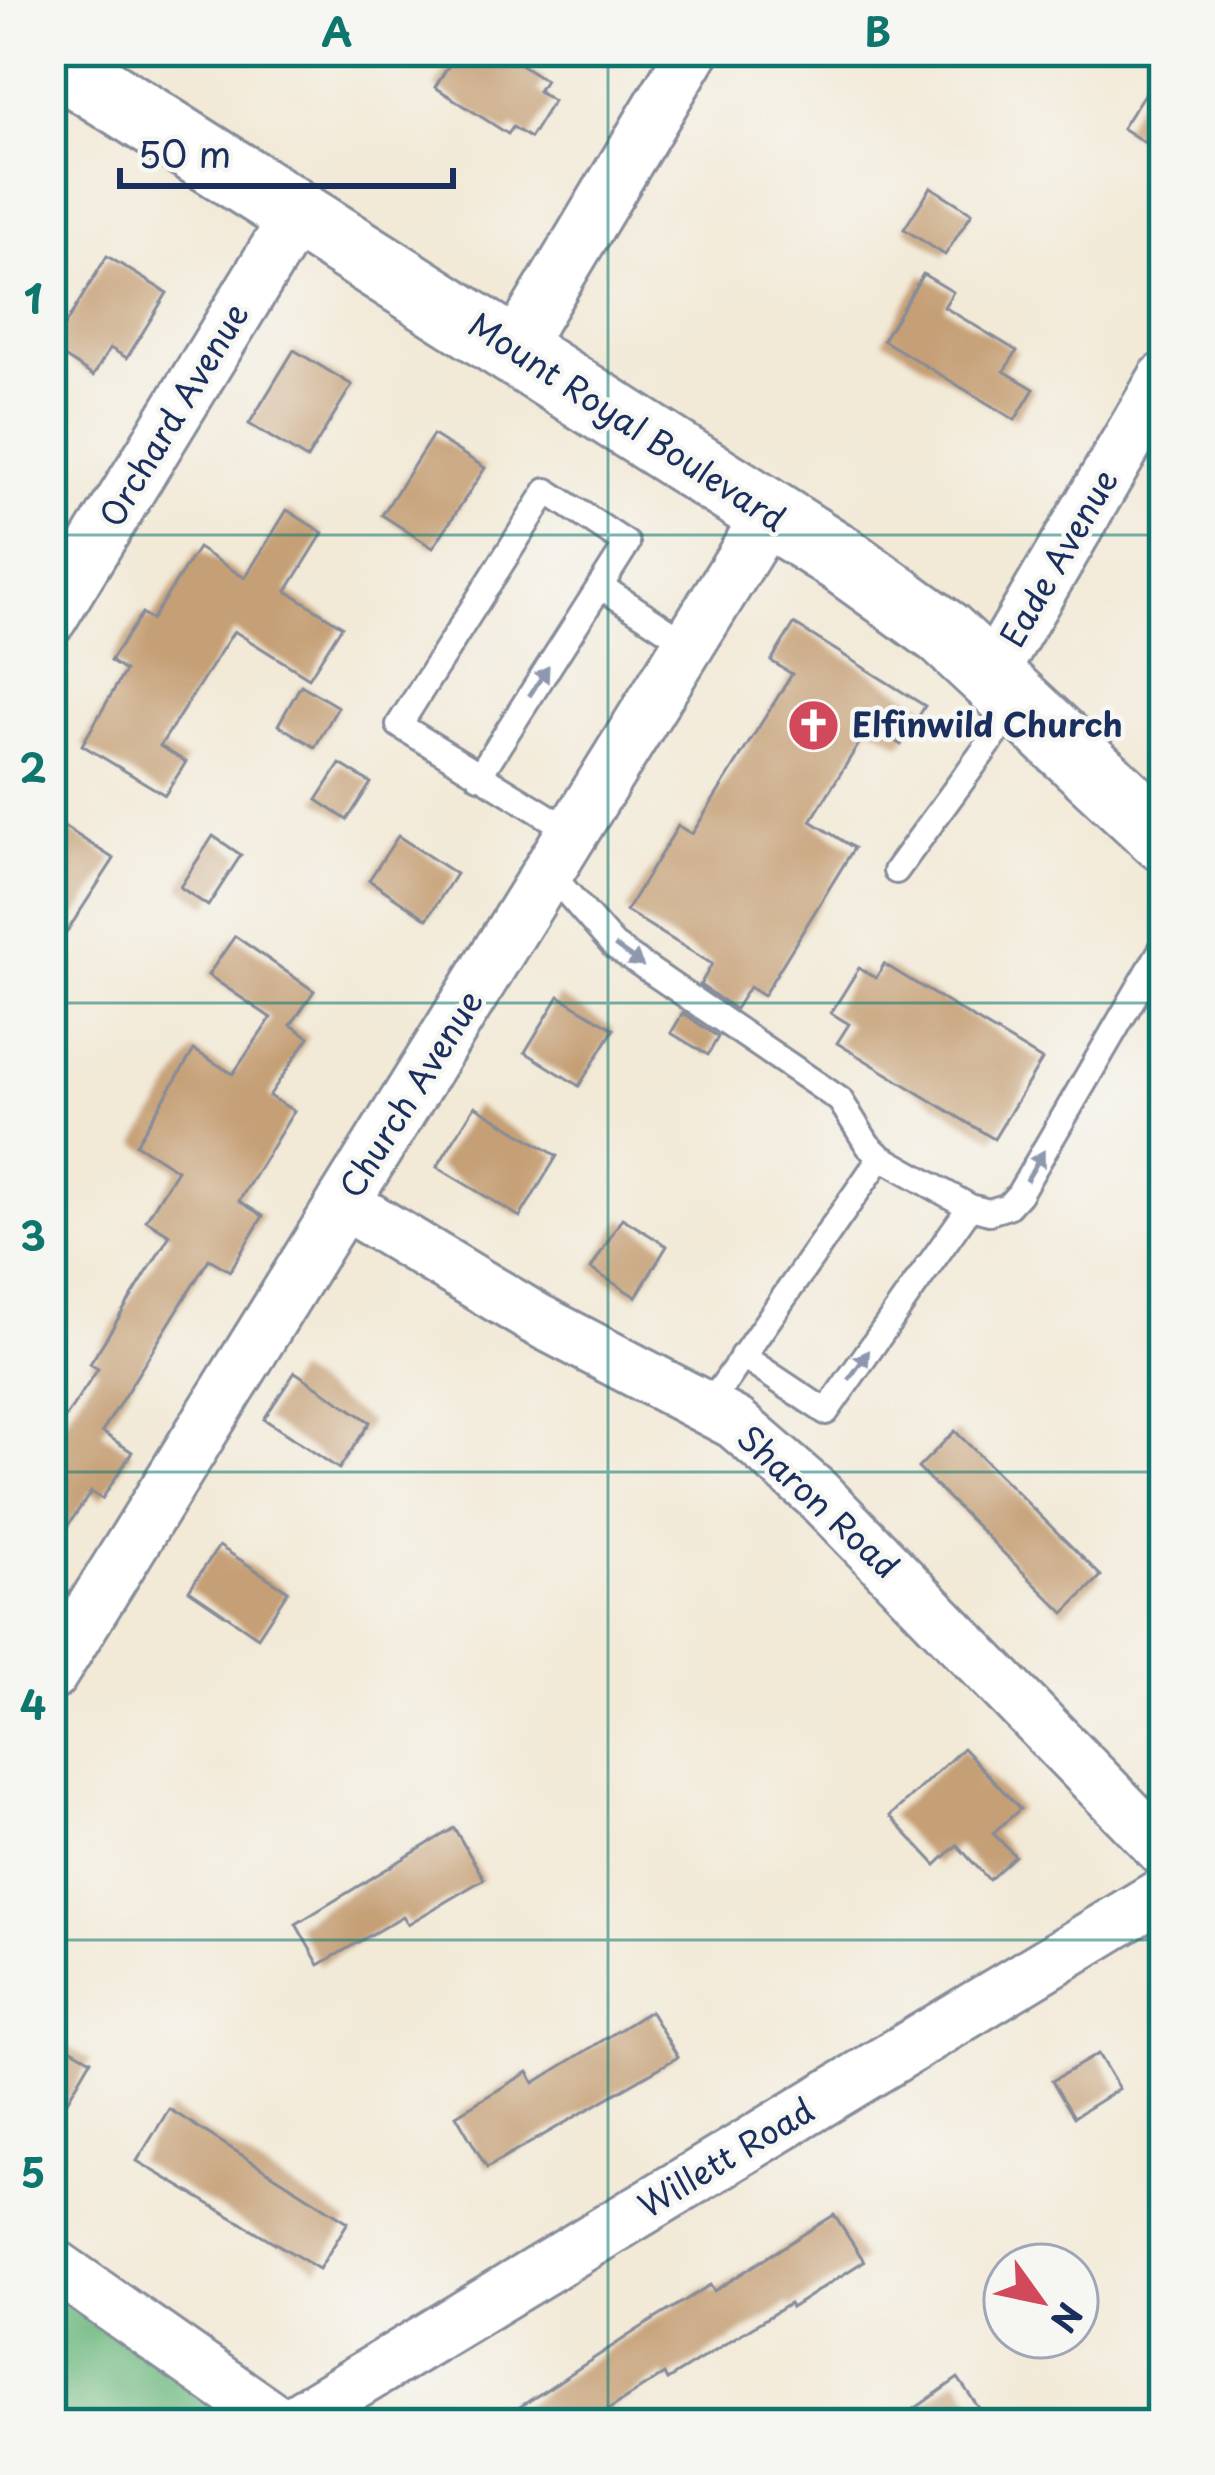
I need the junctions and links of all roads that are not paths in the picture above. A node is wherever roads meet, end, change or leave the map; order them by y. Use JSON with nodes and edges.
{"nodes":[{"id":1,"x":693,"y":51,"type":"edge"},
{"id":2,"x":51,"y":58,"type":"edge"},
{"id":3,"x":298,"y":213,"type":"junction"},
{"id":4,"x":514,"y":350,"type":"junction"},
{"id":5,"x":1164,"y":380,"type":"edge"},
{"id":6,"x":770,"y":513,"type":"junction"},
{"id":7,"x":600,"y":586,"type":"junction"},
{"id":8,"x":51,"y":618,"type":"edge"},
{"id":9,"x":689,"y":644,"type":"junction"},
{"id":10,"x":1005,"y":688,"type":"junction"},
{"id":11,"x":479,"y":776,"type":"junction"},
{"id":12,"x":1164,"y":838,"type":"edge"},
{"id":13,"x":561,"y":852,"type":"junction"},
{"id":14,"x":896,"y":871,"type":"dead end"},
{"id":15,"x":1164,"y":945,"type":"edge"},
{"id":16,"x":881,"y":1157,"type":"junction"},
{"id":17,"x":343,"y":1203,"type":"junction"},
{"id":18,"x":970,"y":1207,"type":"junction"},
{"id":19,"x":742,"y":1356,"type":"junction"},
{"id":20,"x":708,"y":1407,"type":"junction"},
{"id":21,"x":51,"y":1675,"type":"edge"},
{"id":22,"x":1164,"y":1851,"type":"edge"},
{"id":23,"x":1164,"y":1893,"type":"edge"},
{"id":24,"x":51,"y":2263,"type":"edge"},
{"id":25,"x":285,"y":2424,"type":"edge"}],
"edges":[{"from":1,"to":4,"type":"street"},
{"from":2,"to":3,"type":"main road","name":"Mount Royal Boulevard"},
{"from":3,"to":4,"type":"main road","name":"Mount Royal Boulevard"},
{"from":3,"to":8,"type":"street","name":"Orchard Avenue"},
{"from":4,"to":6,"type":"main road","name":"Mount Royal Boulevard"},
{"from":5,"to":10,"type":"street","name":"Eade Avenue"},
{"from":6,"to":9,"type":"street","name":"Church Avenue"},
{"from":6,"to":10,"type":"main road","name":"Mount Royal Boulevard"},
{"from":7,"to":9,"type":"lane"},
{"from":11,"to":7,"type":"lane","one_way":true},
{"from":7,"to":11,"type":"lane"},
{"from":9,"to":13,"type":"street","name":"Church Avenue"},
{"from":10,"to":12,"type":"main road","name":"Mount Royal Boulevard"},
{"from":10,"to":14,"type":"lane"},
{"from":11,"to":13,"type":"lane"},
{"from":13,"to":16,"type":"lane","one_way":true},
{"from":13,"to":17,"type":"street","name":"Church Avenue"},
{"from":18,"to":15,"type":"lane","one_way":true},
{"from":16,"to":18,"type":"lane"},
{"from":16,"to":19,"type":"lane"},
{"from":17,"to":20,"type":"street","name":"Sharon Road"},
{"from":17,"to":21,"type":"street","name":"Church Avenue"},
{"from":19,"to":18,"type":"lane","one_way":true},
{"from":19,"to":20,"type":"lane"},
{"from":20,"to":22,"type":"street","name":"Sharon Road"},
{"from":23,"to":25,"type":"street","name":"Willett Road"},
{"from":24,"to":25,"type":"street"}]}
